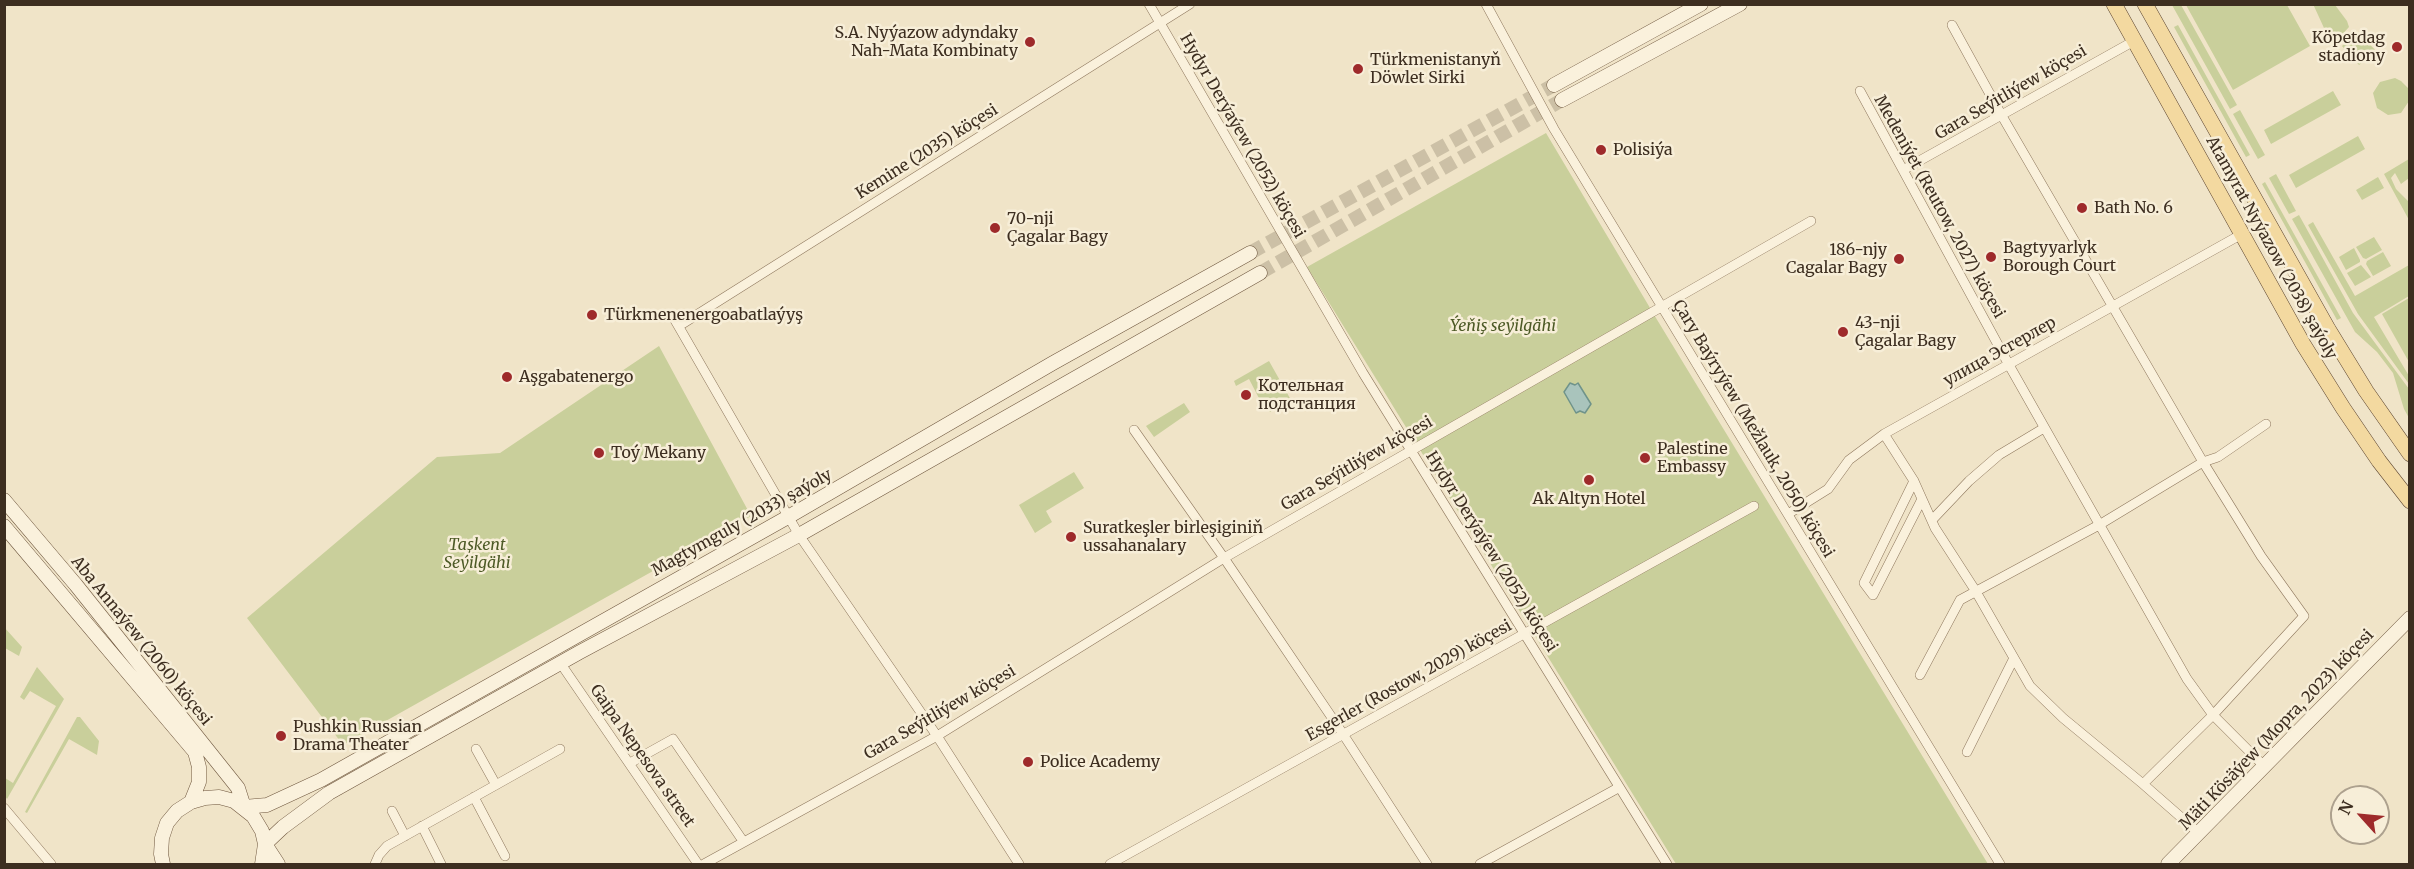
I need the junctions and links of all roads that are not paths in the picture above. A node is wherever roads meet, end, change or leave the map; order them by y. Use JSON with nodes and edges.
{"nodes":[{"id":1,"x":1149,"y":4,"type":"edge"},
{"id":2,"x":1190,"y":4,"type":"edge"},
{"id":3,"x":1486,"y":4,"type":"edge"},
{"id":4,"x":1701,"y":4,"type":"edge"},
{"id":5,"x":1740,"y":4,"type":"edge"},
{"id":6,"x":2114,"y":4,"type":"edge"},
{"id":7,"x":2145,"y":4,"type":"edge"},
{"id":8,"x":1159,"y":23,"type":"junction"},
{"id":9,"x":1952,"y":25,"type":"dead end"},
{"id":10,"x":2134,"y":41,"type":"junction"},
{"id":11,"x":1554,"y":85,"type":"tunnel mouth"},
{"id":12,"x":1860,"y":91,"type":"dead end"},
{"id":13,"x":1562,"y":100,"type":"tunnel mouth"},
{"id":14,"x":2002,"y":116,"type":"junction"},
{"id":15,"x":1903,"y":170,"type":"junction"},
{"id":16,"x":1811,"y":221,"type":"dead end"},
{"id":17,"x":2242,"y":234,"type":"junction"},
{"id":18,"x":1250,"y":253,"type":"tunnel mouth"},
{"id":19,"x":1260,"y":273,"type":"tunnel mouth"},
{"id":20,"x":1661,"y":307,"type":"junction"},
{"id":21,"x":2113,"y":307,"type":"junction"},
{"id":22,"x":672,"y":315,"type":"dead end"},
{"id":23,"x":679,"y":326,"type":"junction"},
{"id":24,"x":2008,"y":365,"type":"junction"},
{"id":25,"x":2266,"y":424,"type":"dead end"},
{"id":26,"x":2044,"y":428,"type":"junction"},
{"id":27,"x":1134,"y":430,"type":"dead end"},
{"id":28,"x":1884,"y":434,"type":"junction"},
{"id":29,"x":1410,"y":451,"type":"junction"},
{"id":30,"x":2409,"y":454,"type":"edge"},
{"id":31,"x":2203,"y":462,"type":"junction"},
{"id":32,"x":1914,"y":481,"type":"junction"},
{"id":33,"x":1922,"y":499,"type":"junction"},
{"id":34,"x":4,"y":500,"type":"edge"},
{"id":35,"x":2409,"y":501,"type":"edge"},
{"id":36,"x":1754,"y":506,"type":"dead end"},
{"id":37,"x":1788,"y":514,"type":"junction"},
{"id":38,"x":788,"y":517,"type":"junction"},
{"id":39,"x":1932,"y":520,"type":"junction"},
{"id":40,"x":2099,"y":525,"type":"junction"},
{"id":41,"x":4,"y":526,"type":"edge"},
{"id":42,"x":799,"y":535,"type":"junction"},
{"id":43,"x":1224,"y":558,"type":"junction"},
{"id":44,"x":1975,"y":590,"type":"junction"},
{"id":45,"x":2409,"y":618,"type":"edge"},
{"id":46,"x":1524,"y":634,"type":"junction"},
{"id":47,"x":2014,"y":658,"type":"junction"},
{"id":48,"x":561,"y":664,"type":"junction"},
{"id":49,"x":1920,"y":675,"type":"dead end"},
{"id":50,"x":2212,"y":715,"type":"junction"},
{"id":51,"x":1343,"y":734,"type":"junction"},
{"id":52,"x":937,"y":736,"type":"junction"},
{"id":53,"x":476,"y":749,"type":"dead end"},
{"id":54,"x":560,"y":749,"type":"dead end"},
{"id":55,"x":1967,"y":752,"type":"dead end"},
{"id":56,"x":630,"y":763,"type":"junction"},
{"id":57,"x":2264,"y":766,"type":"junction"},
{"id":58,"x":2143,"y":784,"type":"junction"},
{"id":59,"x":496,"y":785,"type":"junction"},
{"id":60,"x":1618,"y":788,"type":"junction"},
{"id":61,"x":474,"y":797,"type":"junction"},
{"id":62,"x":191,"y":802,"type":"junction"},
{"id":63,"x":244,"y":807,"type":"junction"},
{"id":64,"x":4,"y":808,"type":"edge"},
{"id":65,"x":392,"y":811,"type":"dead end"},
{"id":66,"x":422,"y":826,"type":"junction"},
{"id":67,"x":2199,"y":833,"type":"junction"},
{"id":68,"x":405,"y":836,"type":"junction"},
{"id":69,"x":743,"y":841,"type":"junction"},
{"id":70,"x":265,"y":844,"type":"junction"},
{"id":71,"x":505,"y":856,"type":"dead end"},
{"id":72,"x":51,"y":864,"type":"edge"},
{"id":73,"x":163,"y":864,"type":"edge"},
{"id":74,"x":262,"y":864,"type":"edge"},
{"id":75,"x":278,"y":864,"type":"edge"},
{"id":76,"x":375,"y":864,"type":"edge"},
{"id":77,"x":441,"y":864,"type":"edge"},
{"id":78,"x":698,"y":864,"type":"edge"},
{"id":79,"x":704,"y":864,"type":"edge"},
{"id":80,"x":1019,"y":864,"type":"edge"},
{"id":81,"x":1110,"y":864,"type":"edge"},
{"id":82,"x":1427,"y":864,"type":"edge"},
{"id":83,"x":1480,"y":864,"type":"edge"},
{"id":84,"x":1666,"y":864,"type":"edge"},
{"id":85,"x":2000,"y":864,"type":"edge"},
{"id":86,"x":2168,"y":864,"type":"edge"}],
"edges":[{"from":1,"to":8,"type":"street","name":"Hydyr Derýaýew (2052) köçesi"},
{"from":2,"to":8,"type":"street","name":"Kemine (2035) köçesi"},
{"from":3,"to":20,"type":"street","name":"Çary Baýryýew (Mežlauk, 2050) köçesi"},
{"from":4,"to":11,"type":"main road"},
{"from":5,"to":13,"type":"main road"},
{"from":6,"to":10,"type":"main road","name":"Atamyrat Nyýazow (2038) şaýoly"},
{"from":7,"to":30,"type":"main road","name":"Atamyrat Nyýazow (2038) şaýoly"},
{"from":8,"to":23,"type":"street","name":"Kemine (2035) köçesi"},
{"from":8,"to":29,"type":"street","name":"Hydyr Derýaýew (2052) köçesi"},
{"from":9,"to":14,"type":"street"},
{"from":10,"to":14,"type":"street","name":"Gara Seýitliýew köçesi"},
{"from":10,"to":17,"type":"main road","name":"Atamyrat Nyýazow (2038) şaýoly"},
{"from":12,"to":15,"type":"street","name":"Medeniýet (Reutow, 2027) köçesi"},
{"from":14,"to":15,"type":"street","name":"Gara Seýitliýew köçesi"},
{"from":14,"to":21,"type":"street"},
{"from":15,"to":24,"type":"street","name":"Medeniýet (Reutow, 2027) köçesi"},
{"from":16,"to":20,"type":"street","name":"Gara Seýitliýew köçesi"},
{"from":17,"to":21,"type":"street","name":"улица Эсгерлер"},
{"from":17,"to":35,"type":"main road","name":"Atamyrat Nyýazow (2038) şaýoly"},
{"from":18,"to":38,"type":"main road","name":"Magtymguly (2033) şaýoly"},
{"from":19,"to":42,"type":"main road"},
{"from":20,"to":29,"type":"street","name":"Gara Seýitliýew köçesi"},
{"from":20,"to":37,"type":"street","name":"Çary Baýryýew (Mežlauk, 2050) köçesi"},
{"from":21,"to":24,"type":"street","name":"улица Эсгерлер"},
{"from":21,"to":31,"type":"street"},
{"from":22,"to":23,"type":"street"},
{"from":23,"to":38,"type":"street"},
{"from":24,"to":26,"type":"street","name":"Medeniýet (Reutow, 2027) köçesi"},
{"from":24,"to":28,"type":"street","name":"улица Эсгерлер"},
{"from":25,"to":31,"type":"street"},
{"from":26,"to":39,"type":"street"},
{"from":26,"to":40,"type":"street","name":"Medeniýet (Reutow, 2027) köçesi"},
{"from":27,"to":43,"type":"street"},
{"from":28,"to":32,"type":"street"},
{"from":28,"to":37,"type":"street","name":"улица Эсгерлер"},
{"from":29,"to":43,"type":"street","name":"Gara Seýitliýew köçesi"},
{"from":29,"to":46,"type":"street","name":"Hydyr Derýaýew (2052) köçesi"},
{"from":31,"to":40,"type":"street"},
{"from":31,"to":50,"type":"street"},
{"from":32,"to":33,"type":"street"},
{"from":32,"to":33,"type":"street"},
{"from":33,"to":39,"type":"street"},
{"from":34,"to":63,"type":"main road","name":"Aba Annaýew (2060) köçesi"},
{"from":36,"to":46,"type":"street","name":"Esgerler (Rostow, 2029) köçesi"},
{"from":37,"to":85,"type":"street","name":"Çary Baýryýew (Mežlauk, 2050) köçesi"},
{"from":38,"to":42,"type":"street"},
{"from":38,"to":63,"type":"main road","name":"Magtymguly (2033) şaýoly"},
{"from":39,"to":44,"type":"street"},
{"from":40,"to":44,"type":"street"},
{"from":40,"to":50,"type":"street","name":"Medeniýet (Reutow, 2027) köçesi"},
{"from":41,"to":62,"type":"main road","name":"Aba Annaýew (2060) köçesi"},
{"from":42,"to":48,"type":"main road"},
{"from":42,"to":52,"type":"street"},
{"from":43,"to":51,"type":"street"},
{"from":43,"to":52,"type":"street","name":"Gara Seýitliýew köçesi"},
{"from":44,"to":47,"type":"street"},
{"from":44,"to":49,"type":"street"},
{"from":45,"to":57,"type":"main road","name":"Mäti Kösäýew (Mopra, 2023) köçesi"},
{"from":46,"to":51,"type":"street","name":"Esgerler (Rostow, 2029) köçesi"},
{"from":46,"to":60,"type":"street","name":"Hydyr Derýaýew (2052) köçesi"},
{"from":47,"to":55,"type":"street"},
{"from":47,"to":58,"type":"street"},
{"from":48,"to":56,"type":"street","name":"Gaipa Nepesova street"},
{"from":48,"to":70,"type":"main road"},
{"from":50,"to":57,"type":"street","name":"Medeniýet (Reutow, 2027) köçesi"},
{"from":50,"to":58,"type":"street"},
{"from":51,"to":81,"type":"street","name":"Esgerler (Rostow, 2029) köçesi"},
{"from":51,"to":82,"type":"street"},
{"from":52,"to":69,"type":"street","name":"Gara Seýitliýew köçesi"},
{"from":52,"to":80,"type":"street"},
{"from":53,"to":59,"type":"street"},
{"from":54,"to":59,"type":"street"},
{"from":56,"to":69,"type":"street"},
{"from":56,"to":78,"type":"street","name":"Gaipa Nepesova street"},
{"from":57,"to":67,"type":"main road","name":"Mäti Kösäýew (Mopra, 2023) köçesi"},
{"from":58,"to":67,"type":"street"},
{"from":59,"to":61,"type":"street"},
{"from":60,"to":83,"type":"street"},
{"from":60,"to":84,"type":"street","name":"Hydyr Derýaýew (2052) köçesi"},
{"from":61,"to":66,"type":"street"},
{"from":61,"to":71,"type":"street"},
{"from":62,"to":63,"type":"main road"},
{"from":62,"to":73,"type":"main road"},
{"from":63,"to":70,"type":"main road","name":"Aba Annaýew (2060) köçesi"},
{"from":64,"to":72,"type":"street"},
{"from":65,"to":68,"type":"street"},
{"from":66,"to":68,"type":"street"},
{"from":66,"to":77,"type":"street"},
{"from":67,"to":86,"type":"main road","name":"Mäti Kösäýew (Mopra, 2023) köçesi"},
{"from":68,"to":76,"type":"street"},
{"from":69,"to":79,"type":"street","name":"Gara Seýitliýew köçesi"},
{"from":70,"to":74,"type":"main road"},
{"from":70,"to":75,"type":"main road"}]}
